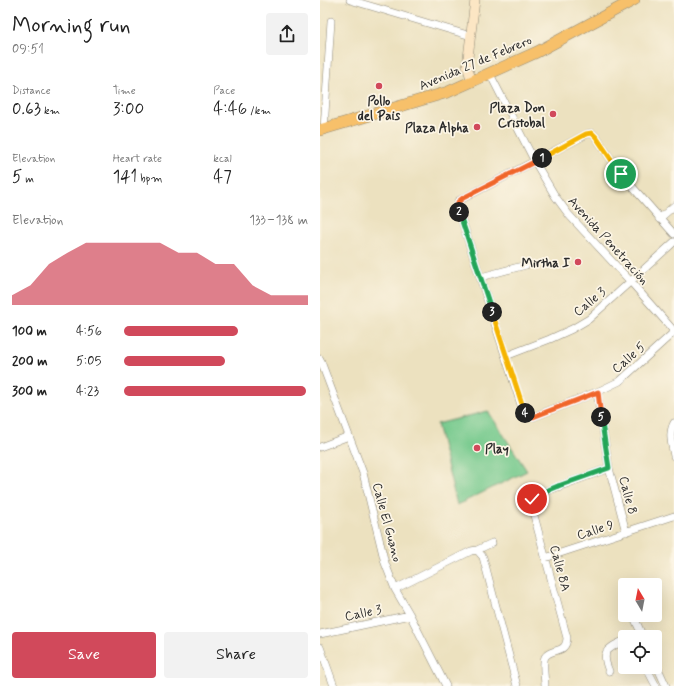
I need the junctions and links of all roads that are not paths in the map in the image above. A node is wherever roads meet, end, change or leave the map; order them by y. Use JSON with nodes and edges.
{"nodes":[{"id":1,"x":350,"y":0,"type":"edge"},
{"id":2,"x":475,"y":0,"type":"edge"},
{"id":3,"x":634,"y":0,"type":"edge"},
{"id":4,"x":331,"y":21,"type":"dead end"},
{"id":5,"x":471,"y":36,"type":"junction"},
{"id":6,"x":490,"y":74,"type":"junction"},
{"id":7,"x":472,"y":82,"type":"junction"},
{"id":8,"x":322,"y":130,"type":"edge"},
{"id":9,"x":535,"y":162,"type":"junction"},
{"id":10,"x":674,"y":206,"type":"edge"},
{"id":11,"x":659,"y":219,"type":"junction"},
{"id":12,"x":674,"y":234,"type":"edge"},
{"id":13,"x":674,"y":242,"type":"edge"},
{"id":14,"x":526,"y":265,"type":"dead end"},
{"id":15,"x":481,"y":277,"type":"junction"},
{"id":16,"x":631,"y":282,"type":"junction"},
{"id":17,"x":674,"y":331,"type":"edge"},
{"id":18,"x":506,"y":356,"type":"junction"},
{"id":19,"x":320,"y":359,"type":"edge"},
{"id":20,"x":598,"y":392,"type":"junction"},
{"id":21,"x":674,"y":423,"type":"edge"},
{"id":22,"x":349,"y":436,"type":"junction"},
{"id":23,"x":320,"y":446,"type":"edge"},
{"id":24,"x":674,"y":456,"type":"edge"},
{"id":25,"x":609,"y":468,"type":"junction"},
{"id":26,"x":674,"y":516,"type":"edge"},
{"id":27,"x":626,"y":532,"type":"junction"},
{"id":28,"x":492,"y":542,"type":"dead end"},
{"id":29,"x":477,"y":550,"type":"junction"},
{"id":30,"x":546,"y":558,"type":"junction"},
{"id":31,"x":395,"y":589,"type":"junction"},
{"id":32,"x":410,"y":615,"type":"junction"},
{"id":33,"x":320,"y":634,"type":"edge"},
{"id":34,"x":618,"y":644,"type":"edge"},
{"id":35,"x":320,"y":647,"type":"edge"},
{"id":36,"x":609,"y":671,"type":"dead end"},
{"id":37,"x":650,"y":674,"type":"edge"},
{"id":38,"x":660,"y":674,"type":"edge"},
{"id":39,"x":331,"y":685,"type":"edge"},
{"id":40,"x":446,"y":686,"type":"edge"},
{"id":41,"x":517,"y":686,"type":"edge"},
{"id":42,"x":545,"y":686,"type":"edge"},
{"id":43,"x":656,"y":686,"type":"edge"},
{"id":44,"x":666,"y":686,"type":"edge"}],
"edges":[{"from":1,"to":5,"type":"street"},
{"from":2,"to":5,"type":"main road"},
{"from":3,"to":6,"type":"main road","name":"Avenida 27 de Febrero"},
{"from":4,"to":8,"type":"street"},
{"from":5,"to":7,"type":"main road"},
{"from":6,"to":7,"type":"main road","name":"Avenida 27 de Febrero"},
{"from":6,"to":9,"type":"street","name":"Avenida Penetración"},
{"from":7,"to":8,"type":"main road","name":"Avenida 27 de Febrero"},
{"from":9,"to":11,"type":"street"},
{"from":9,"to":15,"type":"street"},
{"from":9,"to":16,"type":"street","name":"Avenida Penetración"},
{"from":10,"to":11,"type":"street"},
{"from":11,"to":12,"type":"street"},
{"from":13,"to":16,"type":"street","name":"Calle 3"},
{"from":14,"to":15,"type":"street"},
{"from":15,"to":18,"type":"street"},
{"from":16,"to":17,"type":"street","name":"Avenida Penetración"},
{"from":16,"to":18,"type":"street","name":"Calle 3"},
{"from":17,"to":20,"type":"street","name":"Calle 5"},
{"from":18,"to":20,"type":"street","name":"Calle 5"},
{"from":19,"to":22,"type":"street","name":"Calle El Guano"},
{"from":20,"to":25,"type":"street","name":"Calle 8"},
{"from":21,"to":24,"type":"street"},
{"from":22,"to":23,"type":"street"},
{"from":22,"to":31,"type":"street","name":"Calle El Guano"},
{"from":25,"to":27,"type":"street","name":"Calle 8"},
{"from":25,"to":30,"type":"street","name":"Calle 8A"},
{"from":26,"to":27,"type":"street","name":"Calle 9"},
{"from":27,"to":30,"type":"street","name":"Calle 9"},
{"from":28,"to":29,"type":"street"},
{"from":29,"to":31,"type":"street"},
{"from":29,"to":41,"type":"street"},
{"from":30,"to":42,"type":"street","name":"Calle 8A"},
{"from":31,"to":32,"type":"street","name":"Calle El Guano"},
{"from":32,"to":33,"type":"street","name":"Calle 3"},
{"from":32,"to":40,"type":"street","name":"Calle El Guano"},
{"from":34,"to":36,"type":"street"},
{"from":35,"to":39,"type":"street"},
{"from":37,"to":43,"type":"street"},
{"from":38,"to":44,"type":"street"}]}
